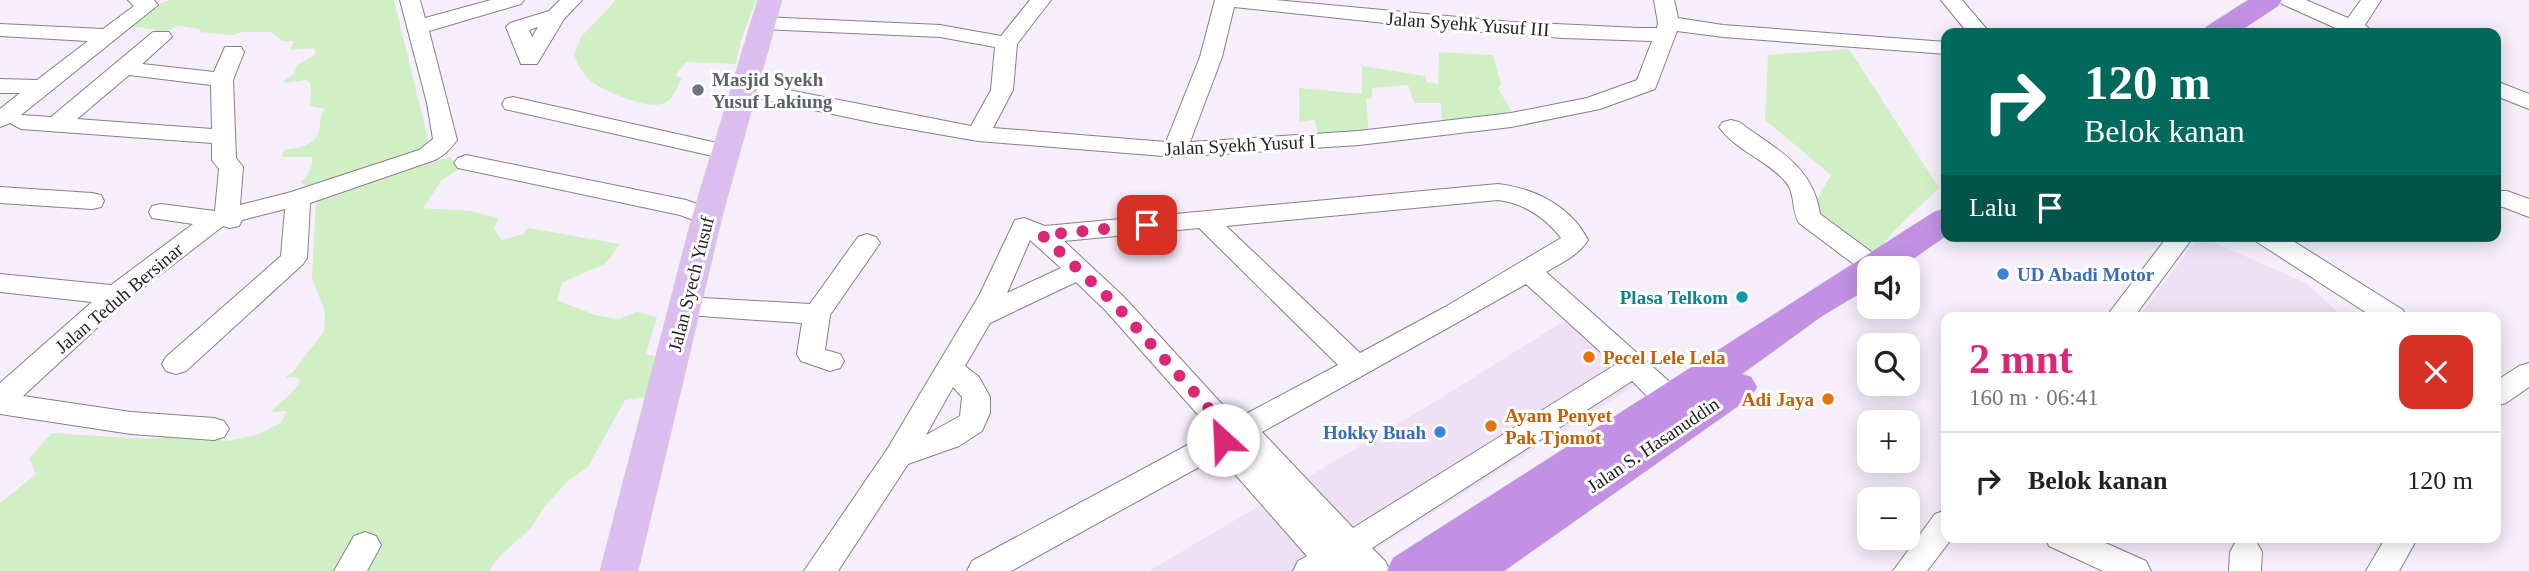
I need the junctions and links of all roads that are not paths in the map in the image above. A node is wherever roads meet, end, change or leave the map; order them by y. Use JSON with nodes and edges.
{"nodes":[{"id":1,"x":410,"y":0,"type":"edge"},
{"id":2,"x":514,"y":0,"type":"edge"},
{"id":3,"x":572,"y":0,"type":"edge"},
{"id":4,"x":1041,"y":0,"type":"edge"},
{"id":5,"x":1225,"y":0,"type":"edge"},
{"id":6,"x":1231,"y":0,"type":"edge"},
{"id":7,"x":1951,"y":0,"type":"edge"},
{"id":8,"x":2268,"y":0,"type":"edge"},
{"id":9,"x":2281,"y":0,"type":"edge"},
{"id":10,"x":2289,"y":0,"type":"edge"},
{"id":11,"x":2371,"y":0,"type":"edge"},
{"id":12,"x":149,"y":2,"type":"edge"},
{"id":13,"x":1401,"y":9,"type":"edge"},
{"id":14,"x":548,"y":11,"type":"edge"},
{"id":15,"x":766,"y":11,"type":"edge"},
{"id":16,"x":1666,"y":19,"type":"edge"},
{"id":17,"x":418,"y":27,"type":"junction"},
{"id":18,"x":1975,"y":28,"type":"edge"},
{"id":19,"x":2225,"y":28,"type":"edge"},
{"id":20,"x":2243,"y":28,"type":"edge"},
{"id":21,"x":2347,"y":28,"type":"edge"},
{"id":22,"x":2357,"y":28,"type":"edge"},
{"id":23,"x":4,"y":33,"type":"edge"},
{"id":24,"x":107,"y":36,"type":"junction"},
{"id":25,"x":161,"y":37,"type":"dead end"},
{"id":26,"x":1006,"y":43,"type":"junction"},
{"id":27,"x":1941,"y":48,"type":"edge"},
{"id":28,"x":233,"y":51,"type":"dead end"},
{"id":29,"x":123,"y":68,"type":"junction"},
{"id":30,"x":222,"y":80,"type":"junction"},
{"id":31,"x":0,"y":86,"type":"edge"},
{"id":32,"x":42,"y":87,"type":"junction"},
{"id":33,"x":743,"y":88,"type":"junction"},
{"id":34,"x":2501,"y":90,"type":"edge"},
{"id":35,"x":2528,"y":101,"type":"edge"},
{"id":36,"x":513,"y":104,"type":"dead end"},
{"id":37,"x":11,"y":121,"type":"edge"},
{"id":38,"x":57,"y":124,"type":"junction"},
{"id":39,"x":1731,"y":127,"type":"dead end"},
{"id":40,"x":978,"y":134,"type":"junction"},
{"id":41,"x":223,"y":148,"type":"junction"},
{"id":42,"x":1175,"y":150,"type":"junction"},
{"id":43,"x":726,"y":152,"type":"junction"},
{"id":44,"x":466,"y":163,"type":"dead end"},
{"id":45,"x":0,"y":195,"type":"edge"},
{"id":46,"x":298,"y":198,"type":"junction"},
{"id":47,"x":2501,"y":199,"type":"edge"},
{"id":48,"x":92,"y":201,"type":"dead end"},
{"id":49,"x":2529,"y":209,"type":"edge"},
{"id":50,"x":161,"y":212,"type":"dead end"},
{"id":51,"x":707,"y":217,"type":"junction"},
{"id":52,"x":225,"y":219,"type":"junction"},
{"id":53,"x":1206,"y":221,"type":"junction"},
{"id":54,"x":1941,"y":223,"type":"edge"},
{"id":55,"x":1042,"y":235,"type":"junction"},
{"id":56,"x":1942,"y":242,"type":"edge"},
{"id":57,"x":2177,"y":242,"type":"edge"},
{"id":58,"x":2275,"y":242,"type":"edge"},
{"id":59,"x":867,"y":243,"type":"dead end"},
{"id":60,"x":1859,"y":256,"type":"edge"},
{"id":61,"x":1893,"y":256,"type":"edge"},
{"id":62,"x":1920,"y":258,"type":"edge"},
{"id":63,"x":1080,"y":270,"type":"junction"},
{"id":64,"x":1528,"y":271,"type":"junction"},
{"id":65,"x":1857,"y":278,"type":"edge"},
{"id":66,"x":0,"y":283,"type":"edge"},
{"id":67,"x":116,"y":295,"type":"junction"},
{"id":68,"x":1857,"y":300,"type":"edge"},
{"id":69,"x":686,"y":306,"type":"junction"},
{"id":70,"x":2123,"y":312,"type":"edge"},
{"id":71,"x":2385,"y":312,"type":"edge"},
{"id":72,"x":817,"y":314,"type":"junction"},
{"id":73,"x":980,"y":316,"type":"junction"},
{"id":74,"x":830,"y":361,"type":"dead end"},
{"id":75,"x":176,"y":365,"type":"dead end"},
{"id":76,"x":1357,"y":367,"type":"junction"},
{"id":77,"x":1633,"y":367,"type":"junction"},
{"id":78,"x":948,"y":369,"type":"junction"},
{"id":79,"x":2529,"y":373,"type":"edge"},
{"id":80,"x":2501,"y":388,"type":"edge"},
{"id":81,"x":9,"y":397,"type":"edge"},
{"id":82,"x":1683,"y":408,"type":"junction"},
{"id":83,"x":214,"y":429,"type":"dead end"},
{"id":84,"x":1229,"y":431,"type":"junction"},
{"id":85,"x":898,"y":456,"type":"junction"},
{"id":86,"x":1941,"y":529,"type":"edge"},
{"id":87,"x":2073,"y":543,"type":"edge"},
{"id":88,"x":2399,"y":543,"type":"edge"},
{"id":89,"x":1332,"y":562,"type":"edge"},
{"id":90,"x":619,"y":571,"type":"edge"},
{"id":91,"x":820,"y":571,"type":"edge"},
{"id":92,"x":983,"y":571,"type":"edge"},
{"id":93,"x":1374,"y":571,"type":"edge"},
{"id":94,"x":1409,"y":571,"type":"edge"},
{"id":95,"x":1469,"y":571,"type":"edge"},
{"id":96,"x":1909,"y":571,"type":"edge"},
{"id":97,"x":2135,"y":571,"type":"edge"},
{"id":98,"x":2382,"y":571,"type":"edge"}],
"edges":[{"from":1,"to":17,"type":"street"},
{"from":2,"to":17,"type":"street"},
{"from":3,"to":14,"type":"street"},
{"from":4,"to":26,"type":"street"},
{"from":5,"to":42,"type":"street"},
{"from":6,"to":13,"type":"street","name":"Jalan Syehk Yusuf III"},
{"from":7,"to":18,"type":"street"},
{"from":8,"to":19,"type":"highway"},
{"from":9,"to":20,"type":"highway"},
{"from":10,"to":21,"type":"street"},
{"from":11,"to":22,"type":"street"},
{"from":12,"to":24,"type":"street"},
{"from":13,"to":16,"type":"street","name":"Jalan Syehk Yusuf III"},
{"from":15,"to":26,"type":"street"},
{"from":15,"to":33,"type":"main road","name":"Jalan Syech Yusuf"},
{"from":16,"to":27,"type":"street","name":"Jalan Syehk Yusuf III"},
{"from":16,"to":42,"type":"street","name":"Jalan Syekh Yusuf I"},
{"from":17,"to":46,"type":"street","name":"Jalan Teduh Bersinar"},
{"from":23,"to":24,"type":"street"},
{"from":24,"to":32,"type":"street"},
{"from":25,"to":29,"type":"street"},
{"from":26,"to":40,"type":"street"},
{"from":28,"to":30,"type":"street"},
{"from":29,"to":30,"type":"street"},
{"from":29,"to":38,"type":"street"},
{"from":30,"to":41,"type":"street"},
{"from":31,"to":32,"type":"street"},
{"from":32,"to":37,"type":"street"},
{"from":33,"to":40,"type":"street","name":"Jalan Syekh Yusuf I"},
{"from":33,"to":43,"type":"main road","name":"Jalan Syech Yusuf"},
{"from":34,"to":35,"type":"street"},
{"from":36,"to":43,"type":"street"},
{"from":37,"to":38,"type":"street"},
{"from":38,"to":41,"type":"street"},
{"from":39,"to":60,"type":"street"},
{"from":40,"to":42,"type":"street","name":"Jalan Syekh Yusuf I"},
{"from":41,"to":52,"type":"street"},
{"from":43,"to":51,"type":"main road","name":"Jalan Syech Yusuf"},
{"from":44,"to":51,"type":"street"},
{"from":45,"to":48,"type":"street"},
{"from":46,"to":52,"type":"street","name":"Jalan Teduh Bersinar"},
{"from":46,"to":75,"type":"street"},
{"from":47,"to":49,"type":"street"},
{"from":50,"to":52,"type":"street"},
{"from":51,"to":69,"type":"main road","name":"Jalan Syech Yusuf"},
{"from":52,"to":67,"type":"street","name":"Jalan Teduh Bersinar"},
{"from":52,"to":81,"type":"street","name":"Jalan Teduh Bersinar"},
{"from":53,"to":55,"type":"street"},
{"from":53,"to":64,"type":"street"},
{"from":53,"to":76,"type":"street"},
{"from":54,"to":61,"type":"highway"},
{"from":55,"to":63,"type":"street"},
{"from":55,"to":73,"type":"street"},
{"from":56,"to":62,"type":"highway"},
{"from":57,"to":70,"type":"street"},
{"from":58,"to":71,"type":"street"},
{"from":59,"to":72,"type":"street"},
{"from":63,"to":73,"type":"street"},
{"from":63,"to":84,"type":"street"},
{"from":64,"to":76,"type":"street"},
{"from":64,"to":77,"type":"street"},
{"from":65,"to":82,"type":"highway","name":"Jalan S. Hasanuddin"},
{"from":66,"to":67,"type":"street"},
{"from":67,"to":81,"type":"street","name":"Jalan Teduh Bersinar"},
{"from":68,"to":82,"type":"highway","name":"Jalan S. Hasanuddin"},
{"from":69,"to":72,"type":"street"},
{"from":69,"to":90,"type":"main road","name":"Jalan Syech Yusuf"},
{"from":72,"to":74,"type":"street"},
{"from":73,"to":78,"type":"street"},
{"from":76,"to":84,"type":"street"},
{"from":77,"to":82,"type":"street"},
{"from":77,"to":89,"type":"street"},
{"from":78,"to":85,"type":"street"},
{"from":78,"to":85,"type":"street"},
{"from":79,"to":80,"type":"street"},
{"from":81,"to":83,"type":"street"},
{"from":82,"to":94,"type":"highway","name":"Jalan S. Hasanuddin"},
{"from":82,"to":95,"type":"highway","name":"Jalan S. Hasanuddin"},
{"from":84,"to":89,"type":"street"},
{"from":84,"to":92,"type":"street"},
{"from":85,"to":91,"type":"street"},
{"from":86,"to":96,"type":"street"},
{"from":87,"to":97,"type":"street"},
{"from":88,"to":98,"type":"street"},
{"from":89,"to":93,"type":"street"}]}
